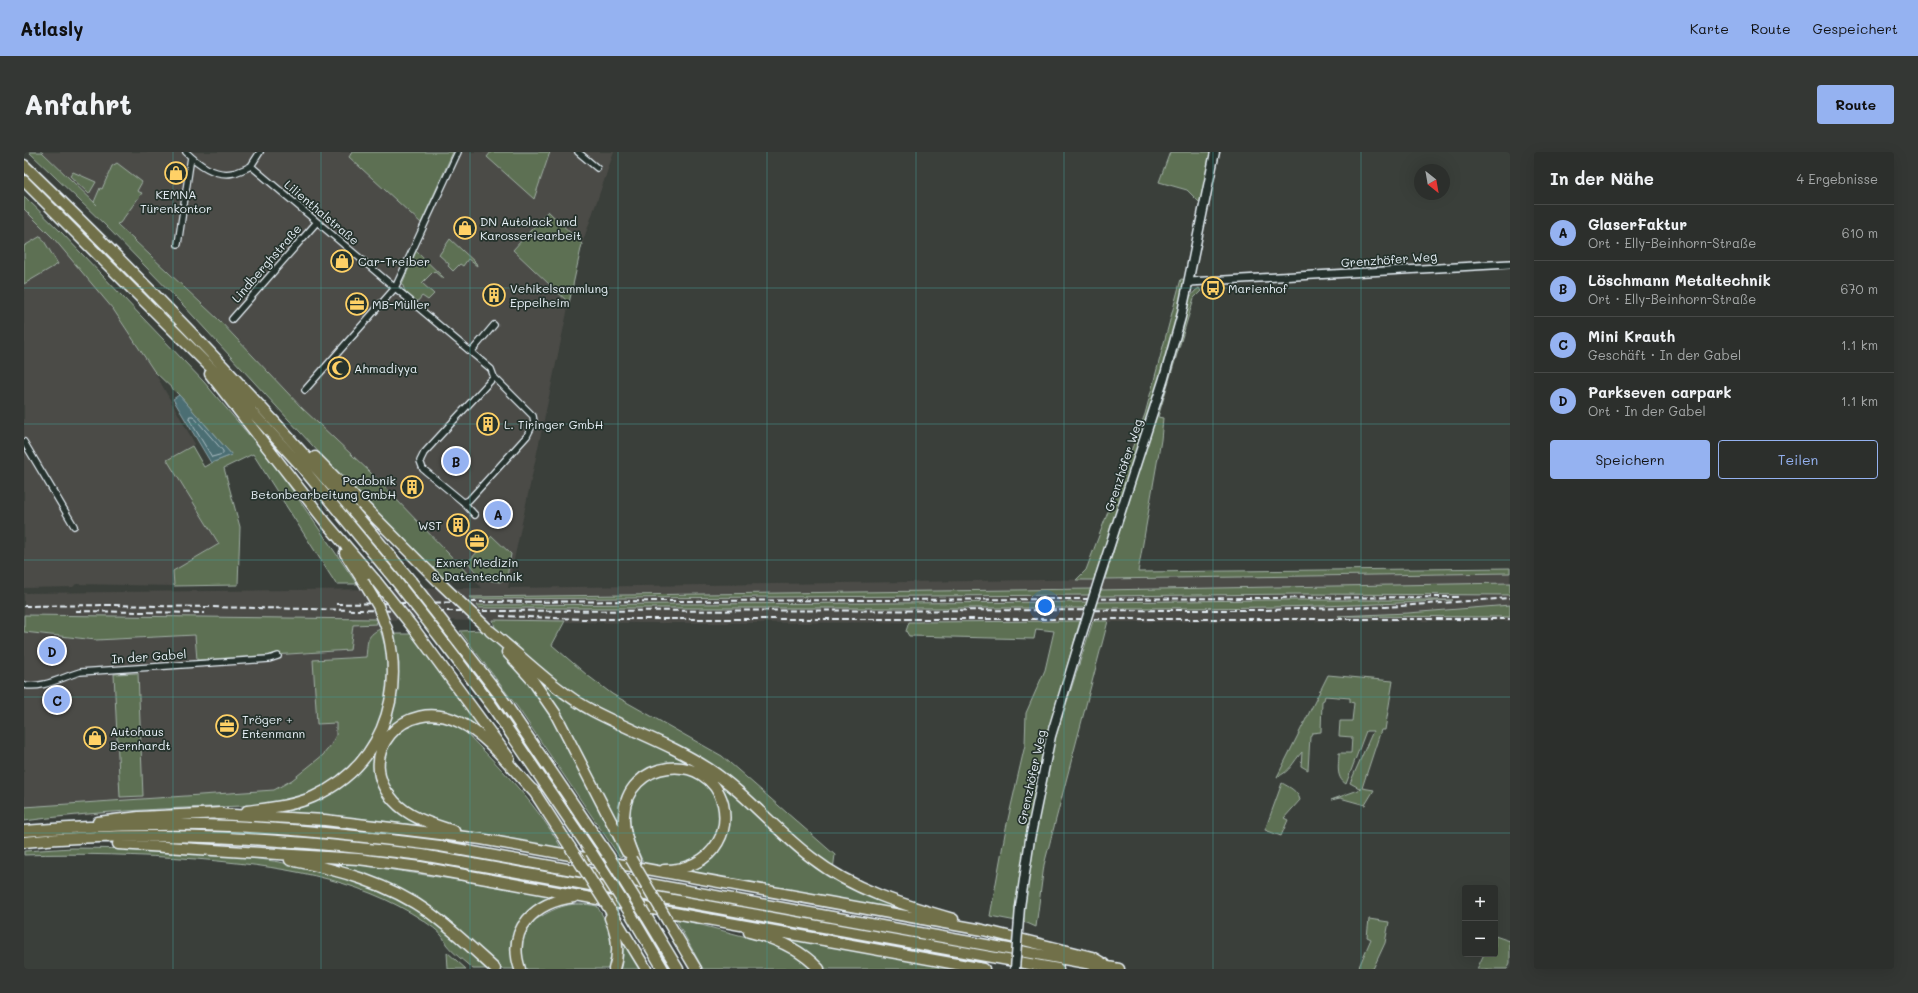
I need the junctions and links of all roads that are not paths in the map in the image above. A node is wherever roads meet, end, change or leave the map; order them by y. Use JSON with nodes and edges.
{"nodes":[{"id":1,"x":186,"y":152,"type":"edge"},
{"id":2,"x":260,"y":152,"type":"edge"},
{"id":3,"x":458,"y":152,"type":"edge"},
{"id":4,"x":578,"y":152,"type":"edge"},
{"id":5,"x":1215,"y":152,"type":"edge"},
{"id":6,"x":191,"y":157,"type":"junction"},
{"id":7,"x":24,"y":165,"type":"edge"},
{"id":8,"x":251,"y":166,"type":"junction"},
{"id":9,"x":597,"y":168,"type":"dead end"},
{"id":10,"x":24,"y":182,"type":"edge"},
{"id":11,"x":317,"y":222,"type":"junction"},
{"id":12,"x":178,"y":244,"type":"dead end"},
{"id":13,"x":1510,"y":264,"type":"edge"},
{"id":14,"x":1189,"y":282,"type":"junction"},
{"id":15,"x":395,"y":288,"type":"junction"},
{"id":16,"x":232,"y":319,"type":"dead end"},
{"id":17,"x":494,"y":325,"type":"dead end"},
{"id":18,"x":194,"y":351,"type":"junction"},
{"id":19,"x":471,"y":352,"type":"junction"},
{"id":20,"x":494,"y":377,"type":"junction"},
{"id":21,"x":305,"y":390,"type":"dead end"},
{"id":22,"x":289,"y":436,"type":"junction"},
{"id":23,"x":25,"y":445,"type":"edge"},
{"id":24,"x":462,"y":501,"type":"junction"},
{"id":25,"x":476,"y":515,"type":"dead end"},
{"id":26,"x":327,"y":524,"type":"junction"},
{"id":27,"x":74,"y":526,"type":"dead end"},
{"id":28,"x":488,"y":630,"type":"junction"},
{"id":29,"x":278,"y":656,"type":"dead end"},
{"id":30,"x":24,"y":685,"type":"edge"},
{"id":31,"x":536,"y":794,"type":"junction"},
{"id":32,"x":216,"y":814,"type":"junction"},
{"id":33,"x":62,"y":828,"type":"junction"},
{"id":34,"x":24,"y":830,"type":"edge"},
{"id":35,"x":96,"y":838,"type":"junction"},
{"id":36,"x":481,"y":839,"type":"junction"},
{"id":37,"x":24,"y":842,"type":"edge"},
{"id":38,"x":249,"y":853,"type":"junction"},
{"id":39,"x":633,"y":859,"type":"junction"},
{"id":40,"x":642,"y":872,"type":"junction"},
{"id":41,"x":588,"y":896,"type":"junction"},
{"id":42,"x":608,"y":909,"type":"junction"},
{"id":43,"x":713,"y":920,"type":"junction"},
{"id":44,"x":983,"y":930,"type":"junction"},
{"id":45,"x":1114,"y":968,"type":"edge"},
{"id":46,"x":495,"y":969,"type":"edge"},
{"id":47,"x":520,"y":969,"type":"edge"},
{"id":48,"x":614,"y":969,"type":"edge"},
{"id":49,"x":646,"y":969,"type":"edge"},
{"id":50,"x":663,"y":969,"type":"edge"},
{"id":51,"x":678,"y":969,"type":"edge"},
{"id":52,"x":696,"y":969,"type":"edge"},
{"id":53,"x":819,"y":969,"type":"edge"},
{"id":54,"x":984,"y":969,"type":"edge"},
{"id":55,"x":1015,"y":969,"type":"edge"},
{"id":56,"x":1058,"y":969,"type":"edge"}],
"edges":[{"from":1,"to":6,"type":"street"},
{"from":2,"to":8,"type":"street"},
{"from":3,"to":15,"type":"street"},
{"from":4,"to":9,"type":"street"},
{"from":5,"to":14,"type":"main road"},
{"from":6,"to":8,"type":"street"},
{"from":6,"to":12,"type":"street"},
{"from":7,"to":22,"type":"highway"},
{"from":8,"to":11,"type":"street","name":"Lilienthalstraße"},
{"from":10,"to":18,"type":"highway"},
{"from":11,"to":15,"type":"street","name":"Lilienthalstraße"},
{"from":11,"to":16,"type":"street","name":"Lindberghstraße"},
{"from":13,"to":14,"type":"street","name":"Grenzhöfer Weg"},
{"from":14,"to":55,"type":"main road","name":"Grenzhöfer Weg","bridge":true},
{"from":15,"to":19,"type":"street","name":"Lilienthalstraße"},
{"from":15,"to":21,"type":"street"},
{"from":17,"to":19,"type":"street"},
{"from":18,"to":26,"type":"highway"},
{"from":18,"to":50,"type":"highway","bridge":true},
{"from":19,"to":20,"type":"street","name":"Lilienthalstraße"},
{"from":20,"to":24,"type":"street","name":"Lilienthalstraße"},
{"from":20,"to":24,"type":"street"},
{"from":22,"to":28,"type":"highway","bridge":true},
{"from":22,"to":51,"type":"highway","bridge":true},
{"from":23,"to":27,"type":"street"},
{"from":24,"to":25,"type":"street"},
{"from":26,"to":31,"type":"highway","bridge":true},
{"from":26,"to":32,"type":"highway","bridge":true},
{"from":28,"to":39,"type":"highway"},
{"from":28,"to":44,"type":"highway"},
{"from":29,"to":30,"type":"street","name":"In der Gabel"},
{"from":31,"to":36,"type":"highway"},
{"from":31,"to":42,"type":"highway","bridge":true},
{"from":32,"to":33,"type":"highway"},
{"from":32,"to":36,"type":"highway"},
{"from":33,"to":34,"type":"highway"},
{"from":33,"to":45,"type":"highway"},
{"from":35,"to":37,"type":"highway"},
{"from":35,"to":38,"type":"highway"},
{"from":35,"to":56,"type":"highway"},
{"from":36,"to":40,"type":"highway"},
{"from":38,"to":41,"type":"highway"},
{"from":38,"to":46,"type":"highway"},
{"from":39,"to":40,"type":"highway","bridge":true},
{"from":39,"to":40,"type":"highway"},
{"from":40,"to":44,"type":"highway"},
{"from":40,"to":52,"type":"highway","bridge":true},
{"from":41,"to":43,"type":"highway"},
{"from":41,"to":47,"type":"highway"},
{"from":42,"to":48,"type":"highway"},
{"from":42,"to":49,"type":"highway"},
{"from":43,"to":53,"type":"highway"},
{"from":43,"to":54,"type":"highway"},
{"from":44,"to":45,"type":"highway"}]}
